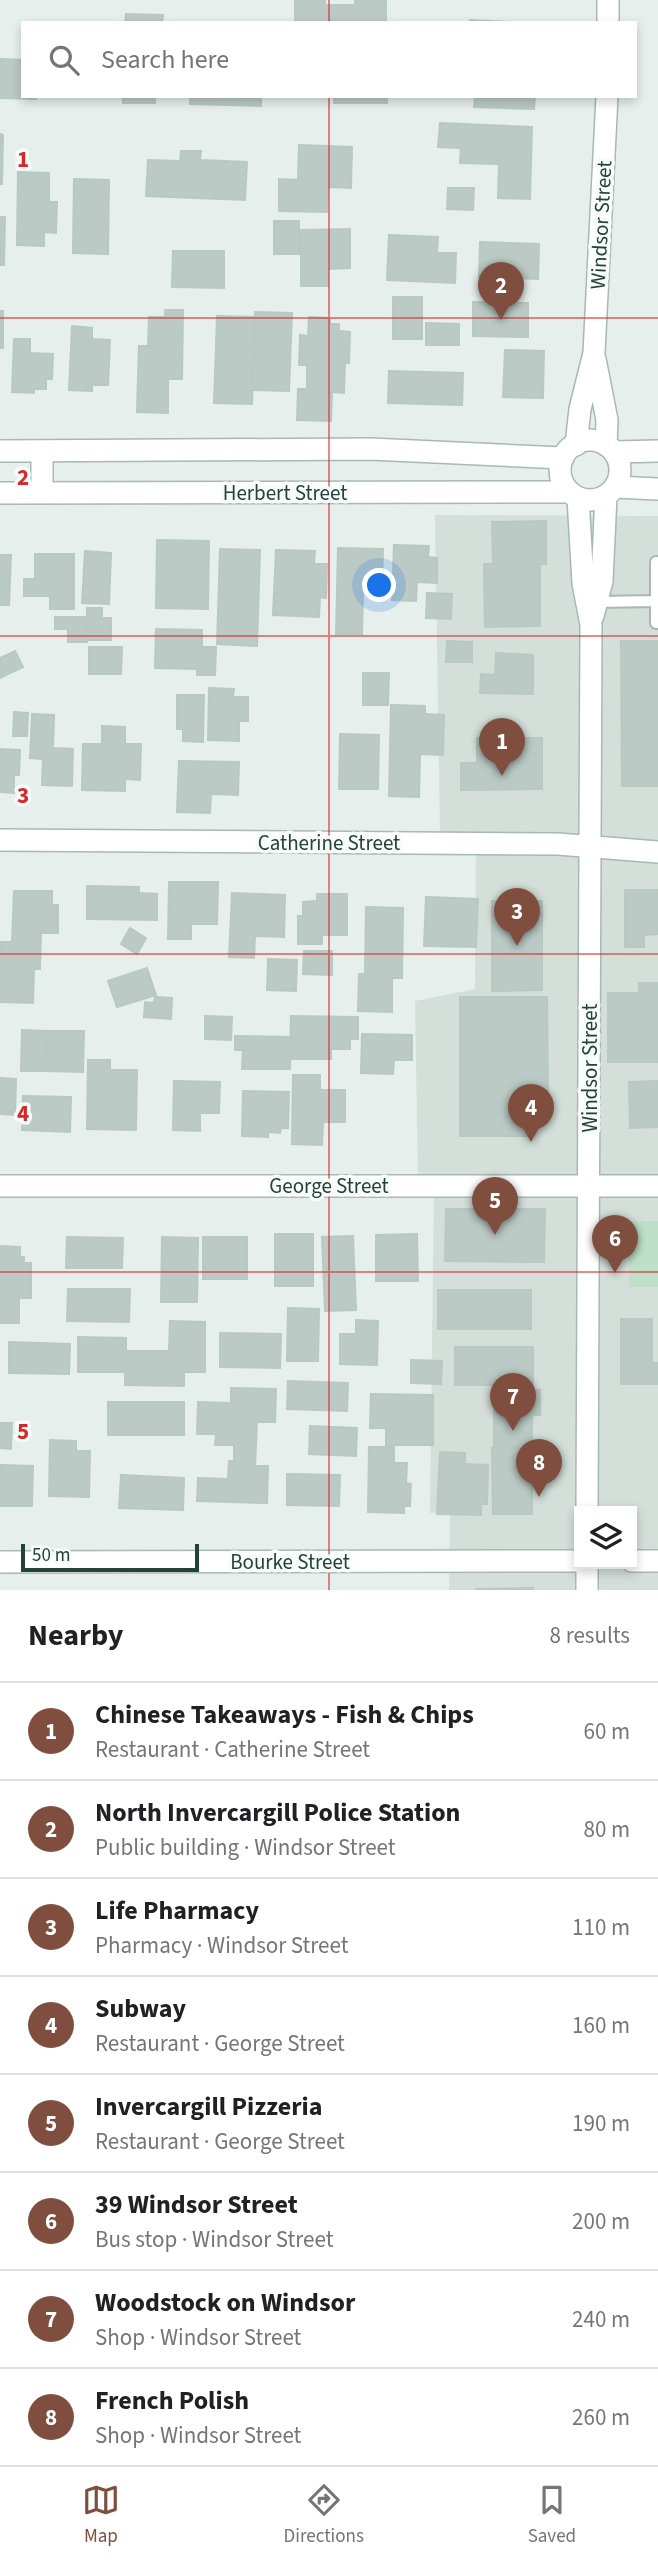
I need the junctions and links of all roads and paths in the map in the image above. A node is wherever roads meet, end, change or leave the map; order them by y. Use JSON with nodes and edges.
{"nodes":[{"id":1,"x":608,"y":0,"type":"edge"},
{"id":2,"x":608,"y":21,"type":"edge"},
{"id":3,"x":607,"y":98,"type":"edge"},
{"id":4,"x":594,"y":353,"type":"junction"},
{"id":5,"x":610,"y":448,"type":"junction"},
{"id":6,"x":0,"y":451,"type":"edge"},
{"id":7,"x":42,"y":451,"type":"junction"},
{"id":8,"x":569,"y":451,"type":"junction"},
{"id":9,"x":658,"y":451,"type":"edge"},
{"id":10,"x":658,"y":489,"type":"edge"},
{"id":11,"x":610,"y":492,"type":"junction"},
{"id":12,"x":0,"y":493,"type":"edge"},
{"id":13,"x":42,"y":493,"type":"junction"},
{"id":14,"x":574,"y":495,"type":"junction"},
{"id":15,"x":658,"y":562,"type":"edge"},
{"id":16,"x":656,"y":601,"type":"junction"},
{"id":17,"x":597,"y":602,"type":"junction"},
{"id":18,"x":658,"y":623,"type":"edge"},
{"id":19,"x":591,"y":625,"type":"junction"},
{"id":20,"x":0,"y":840,"type":"edge"},
{"id":21,"x":591,"y":847,"type":"junction"},
{"id":22,"x":658,"y":852,"type":"edge"},
{"id":23,"x":589,"y":1185,"type":"junction"},
{"id":24,"x":0,"y":1186,"type":"edge"},
{"id":25,"x":658,"y":1186,"type":"edge"},
{"id":26,"x":587,"y":1506,"type":"edge"},
{"id":27,"x":574,"y":1561,"type":"edge"},
{"id":28,"x":637,"y":1561,"type":"edge"},
{"id":29,"x":658,"y":1561,"type":"edge"},
{"id":30,"x":0,"y":1562,"type":"edge"},
{"id":31,"x":587,"y":1569,"type":"edge"},
{"id":32,"x":587,"y":1590,"type":"edge"}],
"edges":[{"from":1,"to":2,"type":"street"},
{"from":3,"to":4,"type":"street","name":"Windsor Street"},
{"from":4,"to":5,"type":"street","name":"Windsor Street"},
{"from":4,"to":8,"type":"street","name":"Windsor Street"},
{"from":5,"to":8,"type":"street"},
{"from":5,"to":9,"type":"street"},
{"from":5,"to":11,"type":"street","name":"Windsor Street"},
{"from":6,"to":7,"type":"street","name":"Herbert Street"},
{"from":7,"to":8,"type":"street","name":"Herbert Street"},
{"from":7,"to":13,"type":"street"},
{"from":8,"to":14,"type":"street","name":"Windsor Street"},
{"from":10,"to":11,"type":"street"},
{"from":11,"to":14,"type":"street"},
{"from":11,"to":17,"type":"street","name":"Windsor Street"},
{"from":12,"to":13,"type":"street","name":"Herbert Street"},
{"from":13,"to":14,"type":"street","name":"Herbert Street"},
{"from":14,"to":19,"type":"street","name":"Windsor Street"},
{"from":15,"to":16,"type":"lane"},
{"from":16,"to":17,"type":"lane"},
{"from":16,"to":18,"type":"lane"},
{"from":17,"to":19,"type":"street","name":"Windsor Street"},
{"from":19,"to":21,"type":"street","name":"Windsor Street"},
{"from":20,"to":21,"type":"street","name":"Catherine Street"},
{"from":21,"to":22,"type":"street","name":"Catherine Street"},
{"from":21,"to":23,"type":"street","name":"Windsor Street"},
{"from":23,"to":24,"type":"street","name":"George Street"},
{"from":23,"to":25,"type":"street","name":"George Street"},
{"from":23,"to":26,"type":"street","name":"Windsor Street"},
{"from":27,"to":30,"type":"street","name":"Bourke Street"},
{"from":28,"to":29,"type":"street"},
{"from":31,"to":32,"type":"street"}]}
